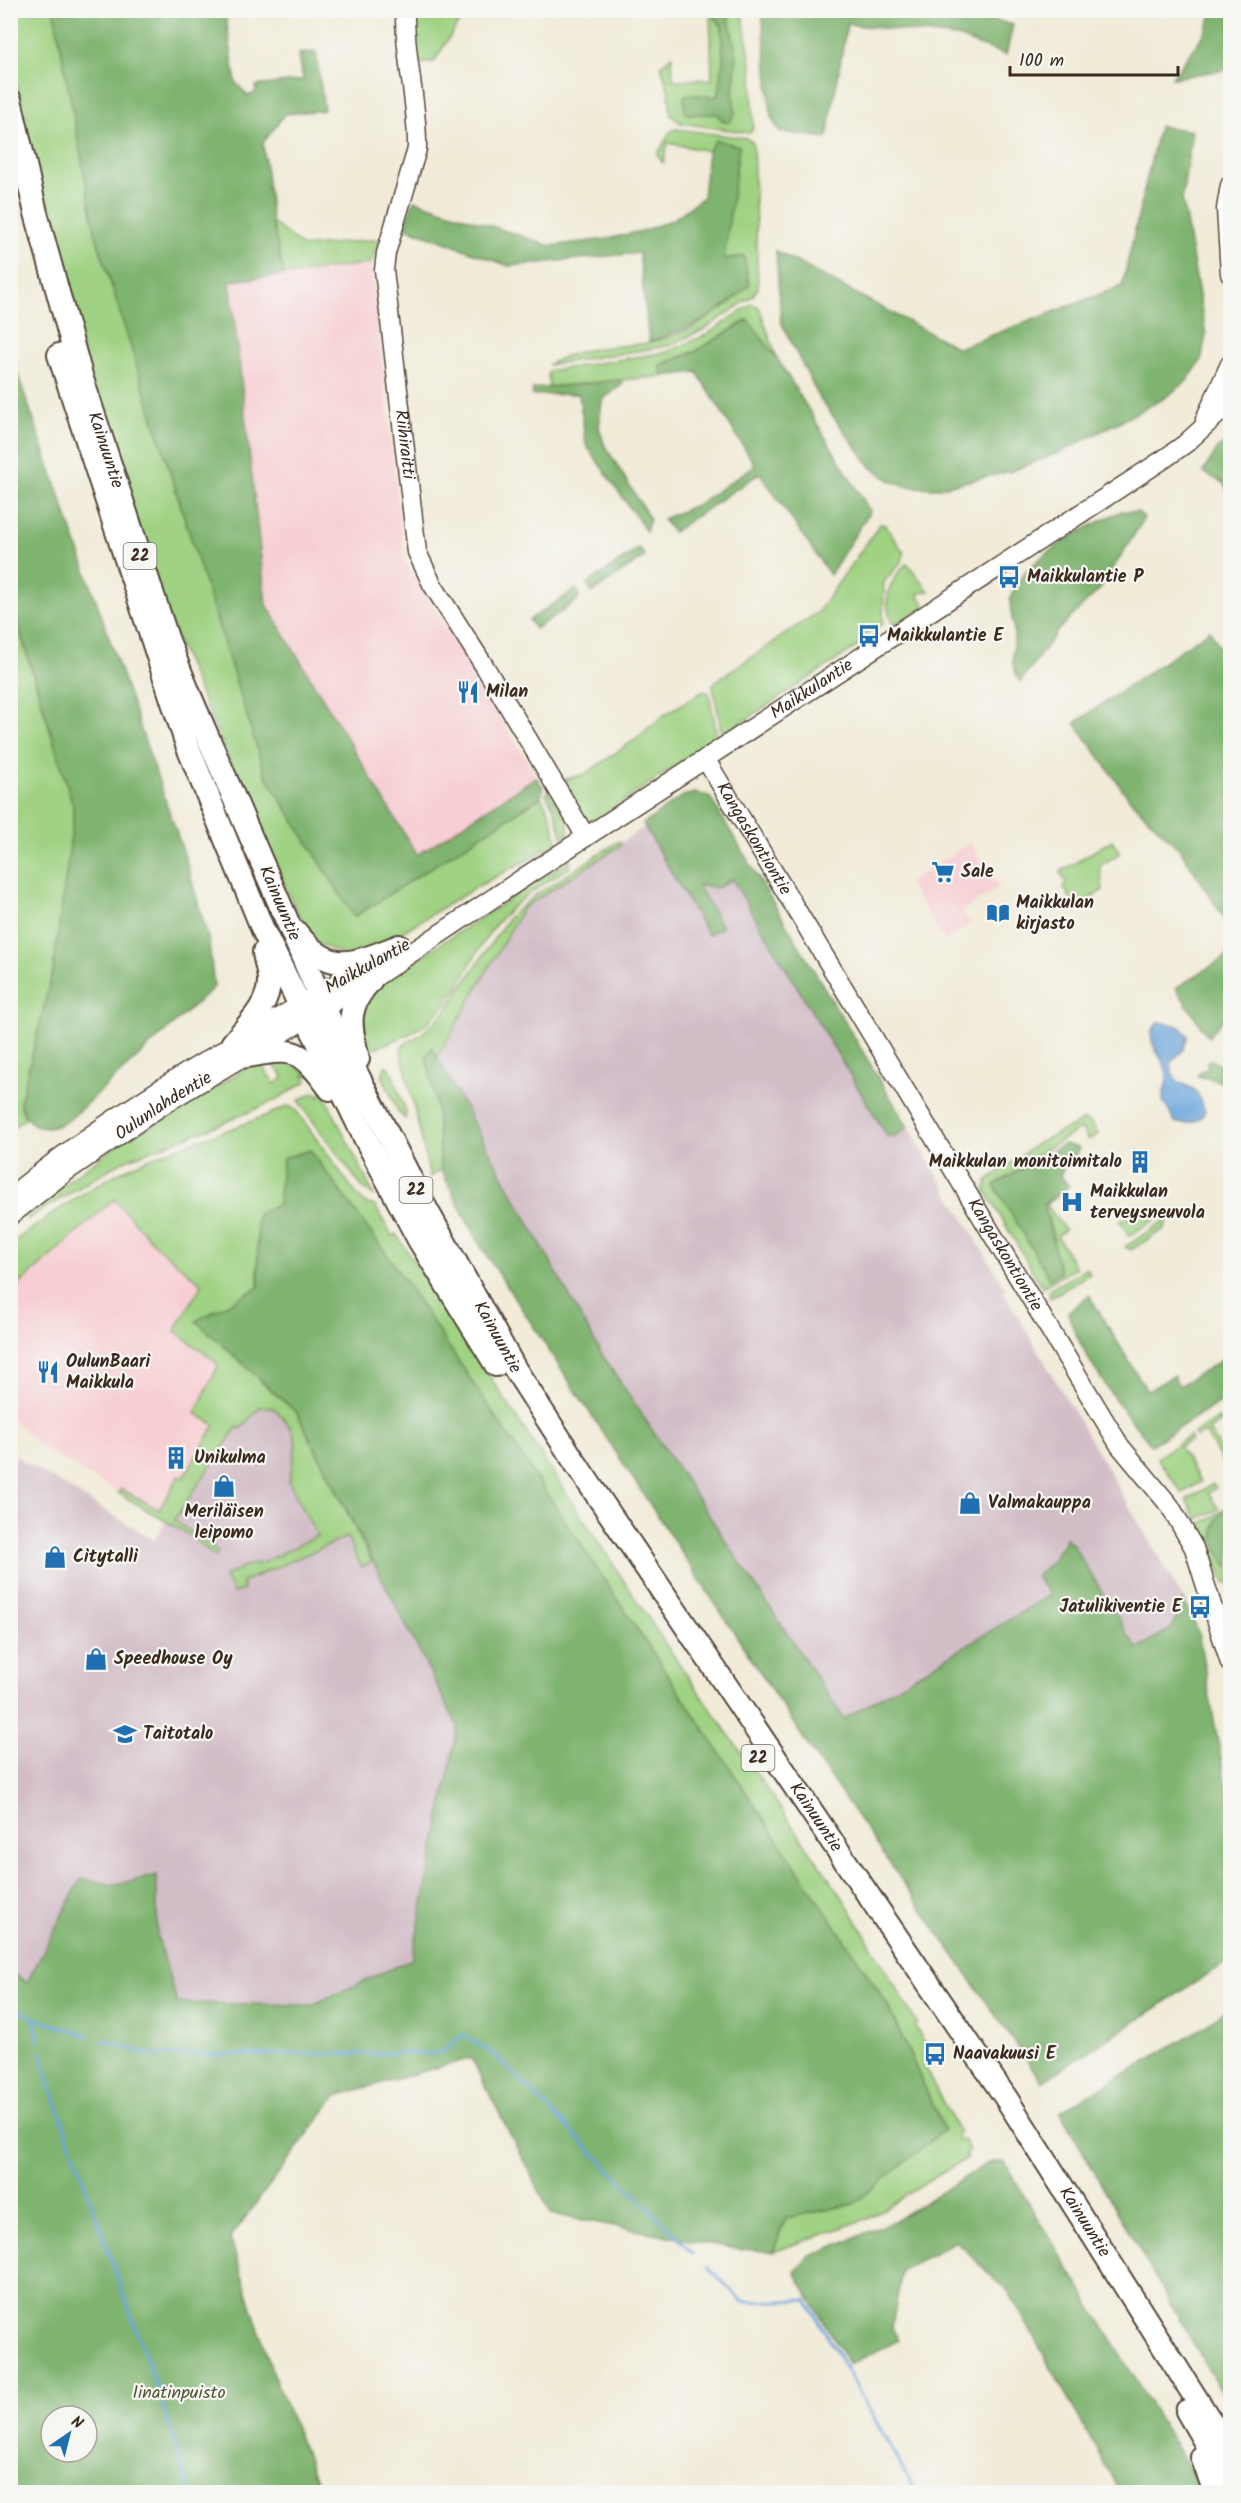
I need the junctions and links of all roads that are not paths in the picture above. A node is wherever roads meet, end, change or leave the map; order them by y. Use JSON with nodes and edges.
{"nodes":[{"id":1,"x":405,"y":10,"type":"edge"},
{"id":2,"x":10,"y":100,"type":"edge"},
{"id":3,"x":10,"y":163,"type":"edge"},
{"id":4,"x":1230,"y":185,"type":"edge"},
{"id":5,"x":1230,"y":274,"type":"edge"},
{"id":6,"x":1229,"y":373,"type":"edge"},
{"id":7,"x":1230,"y":403,"type":"edge"},
{"id":8,"x":1185,"y":444,"type":"junction"},
{"id":9,"x":706,"y":760,"type":"junction"},
{"id":10,"x":586,"y":837,"type":"junction"},
{"id":11,"x":282,"y":915,"type":"junction"},
{"id":12,"x":263,"y":930,"type":"junction"},
{"id":13,"x":438,"y":934,"type":"junction"},
{"id":14,"x":399,"y":946,"type":"junction"},
{"id":15,"x":371,"y":980,"type":"junction"},
{"id":16,"x":312,"y":1007,"type":"junction"},
{"id":17,"x":236,"y":1051,"type":"junction"},
{"id":18,"x":366,"y":1093,"type":"junction"},
{"id":19,"x":365,"y":1138,"type":"junction"},
{"id":20,"x":10,"y":1197,"type":"edge"},
{"id":21,"x":10,"y":1216,"type":"edge"},
{"id":22,"x":1230,"y":1663,"type":"edge"},
{"id":23,"x":1186,"y":2396,"type":"junction"},
{"id":24,"x":1230,"y":2434,"type":"edge"},
{"id":25,"x":1230,"y":2452,"type":"edge"},
{"id":26,"x":1230,"y":2485,"type":"edge"},
{"id":27,"x":1215,"y":2493,"type":"edge"}],
"edges":[{"from":1,"to":10,"type":"main road","name":"Riihiraitti"},
{"from":2,"to":11,"type":"highway","name":"Kainuuntie","number":"22"},
{"from":3,"to":12,"type":"highway","name":"Kainuuntie","number":"22"},
{"from":4,"to":5,"type":"main road"},
{"from":6,"to":8,"type":"main road","name":"Maikkulantie"},
{"from":7,"to":8,"type":"main road","name":"Maikkulantie"},
{"from":8,"to":9,"type":"main road","name":"Maikkulantie"},
{"from":9,"to":10,"type":"main road","name":"Maikkulantie"},
{"from":9,"to":22,"type":"main road","name":"Kangaskontiontie"},
{"from":10,"to":13,"type":"main road","name":"Maikkulantie"},
{"from":11,"to":14,"type":"highway"},
{"from":11,"to":16,"type":"highway","name":"Kainuuntie","number":"22"},
{"from":12,"to":16,"type":"highway","name":"Kainuuntie","number":"22"},
{"from":12,"to":17,"type":"highway"},
{"from":13,"to":14,"type":"main road","name":"Maikkulantie"},
{"from":13,"to":15,"type":"main road","name":"Maikkulantie"},
{"from":14,"to":16,"type":"main road","name":"Maikkulantie"},
{"from":15,"to":16,"type":"main road","name":"Maikkulantie"},
{"from":15,"to":18,"type":"highway"},
{"from":16,"to":17,"type":"main road","name":"Oulunlahdentie"},
{"from":16,"to":18,"type":"highway","name":"Kainuuntie","number":"22"},
{"from":16,"to":19,"type":"highway","name":"Kainuuntie","number":"22"},
{"from":17,"to":19,"type":"highway"},
{"from":17,"to":20,"type":"main road","name":"Oulunlahdentie"},
{"from":17,"to":21,"type":"main road","name":"Oulunlahdentie"},
{"from":18,"to":23,"type":"highway","name":"Kainuuntie","number":"22"},
{"from":19,"to":23,"type":"highway","name":"Kainuuntie","number":"22"},
{"from":23,"to":24,"type":"highway"},
{"from":23,"to":25,"type":"highway","name":"Kainuuntie","number":"22"},
{"from":23,"to":26,"type":"highway","name":"Kainuuntie","number":"22"},
{"from":23,"to":27,"type":"highway"}]}
